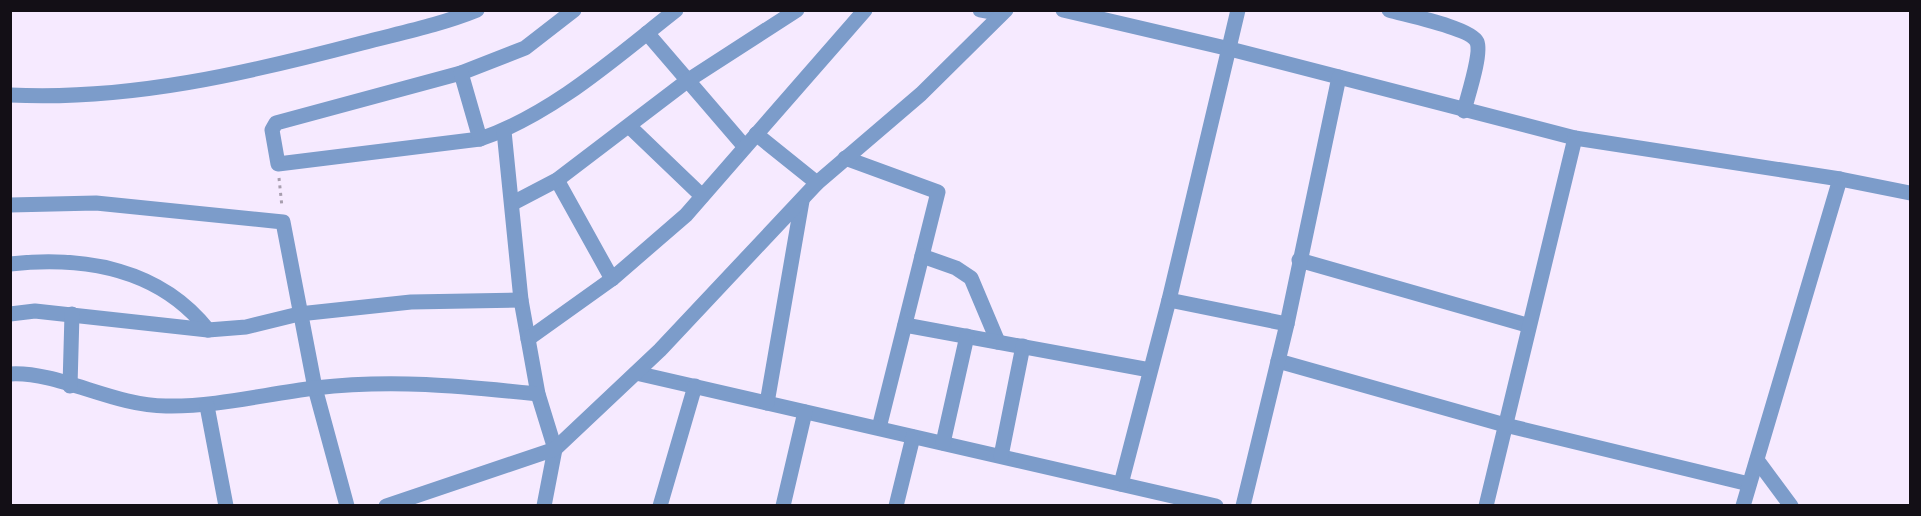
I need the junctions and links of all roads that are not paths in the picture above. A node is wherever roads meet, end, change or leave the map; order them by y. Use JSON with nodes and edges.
{"nodes":[{"id":1,"x":477,"y":10,"type":"edge"},
{"id":2,"x":574,"y":10,"type":"edge"},
{"id":3,"x":676,"y":10,"type":"edge"},
{"id":4,"x":796,"y":10,"type":"edge"},
{"id":5,"x":865,"y":10,"type":"edge"},
{"id":6,"x":980,"y":10,"type":"edge"},
{"id":7,"x":1063,"y":10,"type":"edge"},
{"id":8,"x":1238,"y":10,"type":"edge"},
{"id":9,"x":1389,"y":10,"type":"edge"},
{"id":10,"x":1004,"y":12,"type":"edge"},
{"id":11,"x":648,"y":33,"type":"junction"},
{"id":12,"x":1230,"y":49,"type":"junction"},
{"id":13,"x":461,"y":73,"type":"junction"},
{"id":14,"x":1339,"y":77,"type":"junction"},
{"id":15,"x":687,"y":81,"type":"junction"},
{"id":16,"x":10,"y":95,"type":"edge"},
{"id":17,"x":1464,"y":111,"type":"junction"},
{"id":18,"x":630,"y":127,"type":"junction"},
{"id":19,"x":504,"y":131,"type":"junction"},
{"id":20,"x":756,"y":134,"type":"junction"},
{"id":21,"x":1575,"y":138,"type":"junction"},
{"id":22,"x":480,"y":139,"type":"junction"},
{"id":23,"x":745,"y":147,"type":"junction"},
{"id":24,"x":845,"y":158,"type":"junction"},
{"id":25,"x":1840,"y":178,"type":"junction"},
{"id":26,"x":558,"y":180,"type":"junction"},
{"id":27,"x":817,"y":183,"type":"junction"},
{"id":28,"x":1911,"y":193,"type":"edge"},
{"id":29,"x":702,"y":196,"type":"junction"},
{"id":30,"x":802,"y":201,"type":"junction"},
{"id":31,"x":513,"y":203,"type":"junction"},
{"id":32,"x":10,"y":205,"type":"edge"},
{"id":33,"x":922,"y":256,"type":"junction"},
{"id":34,"x":1299,"y":260,"type":"junction"},
{"id":35,"x":10,"y":264,"type":"edge"},
{"id":36,"x":612,"y":279,"type":"junction"},
{"id":37,"x":521,"y":300,"type":"junction"},
{"id":38,"x":1169,"y":300,"type":"junction"},
{"id":39,"x":10,"y":314,"type":"edge"},
{"id":40,"x":72,"y":314,"type":"junction"},
{"id":41,"x":299,"y":314,"type":"junction"},
{"id":42,"x":1287,"y":324,"type":"junction"},
{"id":43,"x":904,"y":325,"type":"junction"},
{"id":44,"x":1527,"y":325,"type":"junction"},
{"id":45,"x":208,"y":330,"type":"junction"},
{"id":46,"x":967,"y":336,"type":"junction"},
{"id":47,"x":528,"y":339,"type":"junction"},
{"id":48,"x":998,"y":342,"type":"junction"},
{"id":49,"x":1023,"y":346,"type":"junction"},
{"id":50,"x":1278,"y":361,"type":"junction"},
{"id":51,"x":1150,"y":370,"type":"junction"},
{"id":52,"x":636,"y":373,"type":"junction"},
{"id":53,"x":10,"y":374,"type":"edge"},
{"id":54,"x":70,"y":386,"type":"junction"},
{"id":55,"x":695,"y":386,"type":"junction"},
{"id":56,"x":315,"y":388,"type":"junction"},
{"id":57,"x":538,"y":394,"type":"junction"},
{"id":58,"x":767,"y":403,"type":"junction"},
{"id":59,"x":207,"y":406,"type":"junction"},
{"id":60,"x":805,"y":412,"type":"junction"},
{"id":61,"x":1505,"y":425,"type":"junction"},
{"id":62,"x":879,"y":429,"type":"junction"},
{"id":63,"x":913,"y":437,"type":"junction"},
{"id":64,"x":943,"y":443,"type":"junction"},
{"id":65,"x":555,"y":449,"type":"junction"},
{"id":66,"x":1001,"y":456,"type":"junction"},
{"id":67,"x":1757,"y":460,"type":"junction"},
{"id":68,"x":1121,"y":484,"type":"junction"},
{"id":69,"x":1749,"y":484,"type":"junction"},
{"id":70,"x":226,"y":506,"type":"edge"},
{"id":71,"x":347,"y":506,"type":"edge"},
{"id":72,"x":386,"y":506,"type":"edge"},
{"id":73,"x":544,"y":506,"type":"edge"},
{"id":74,"x":660,"y":506,"type":"edge"},
{"id":75,"x":783,"y":506,"type":"edge"},
{"id":76,"x":896,"y":506,"type":"edge"},
{"id":77,"x":1216,"y":506,"type":"edge"},
{"id":78,"x":1243,"y":506,"type":"edge"},
{"id":79,"x":1486,"y":506,"type":"edge"},
{"id":80,"x":1743,"y":506,"type":"edge"},
{"id":81,"x":1791,"y":506,"type":"edge"}],
"edges":[{"from":1,"to":16,"type":"street"},
{"from":2,"to":13,"type":"street"},
{"from":3,"to":11,"type":"street"},
{"from":4,"to":15,"type":"street"},
{"from":5,"to":20,"type":"street"},
{"from":6,"to":10,"type":"street"},
{"from":7,"to":12,"type":"street"},
{"from":8,"to":12,"type":"street"},
{"from":9,"to":17,"type":"street"},
{"from":10,"to":24,"type":"street"},
{"from":11,"to":15,"type":"street"},
{"from":11,"to":19,"type":"street"},
{"from":12,"to":14,"type":"street"},
{"from":12,"to":38,"type":"street"},
{"from":13,"to":22,"type":"street"},
{"from":13,"to":22,"type":"street"},
{"from":14,"to":17,"type":"street"},
{"from":14,"to":34,"type":"street"},
{"from":15,"to":18,"type":"street"},
{"from":15,"to":23,"type":"street"},
{"from":17,"to":21,"type":"street"},
{"from":18,"to":26,"type":"street"},
{"from":18,"to":29,"type":"street"},
{"from":19,"to":22,"type":"street"},
{"from":19,"to":31,"type":"street"},
{"from":20,"to":23,"type":"street"},
{"from":20,"to":27,"type":"street"},
{"from":21,"to":25,"type":"street"},
{"from":21,"to":44,"type":"street"},
{"from":23,"to":29,"type":"street"},
{"from":24,"to":27,"type":"street"},
{"from":24,"to":33,"type":"street"},
{"from":25,"to":28,"type":"street"},
{"from":25,"to":67,"type":"street"},
{"from":26,"to":31,"type":"street"},
{"from":26,"to":36,"type":"street"},
{"from":27,"to":30,"type":"street"},
{"from":29,"to":36,"type":"street"},
{"from":30,"to":52,"type":"street"},
{"from":30,"to":58,"type":"street"},
{"from":31,"to":37,"type":"street"},
{"from":32,"to":41,"type":"street"},
{"from":33,"to":43,"type":"street"},
{"from":33,"to":48,"type":"street"},
{"from":34,"to":42,"type":"street"},
{"from":34,"to":44,"type":"street"},
{"from":35,"to":45,"type":"street"},
{"from":36,"to":47,"type":"street"},
{"from":37,"to":41,"type":"street"},
{"from":37,"to":47,"type":"street"},
{"from":38,"to":42,"type":"street"},
{"from":38,"to":51,"type":"street"},
{"from":39,"to":40,"type":"street"},
{"from":40,"to":45,"type":"street"},
{"from":40,"to":54,"type":"street"},
{"from":41,"to":45,"type":"street"},
{"from":41,"to":56,"type":"street"},
{"from":42,"to":50,"type":"street"},
{"from":43,"to":46,"type":"street"},
{"from":43,"to":62,"type":"street"},
{"from":44,"to":61,"type":"street"},
{"from":46,"to":48,"type":"street"},
{"from":46,"to":64,"type":"street"},
{"from":47,"to":57,"type":"street"},
{"from":48,"to":49,"type":"street"},
{"from":49,"to":51,"type":"street"},
{"from":49,"to":66,"type":"street"},
{"from":50,"to":61,"type":"street"},
{"from":50,"to":78,"type":"street"},
{"from":51,"to":68,"type":"street"},
{"from":52,"to":55,"type":"street"},
{"from":52,"to":65,"type":"street"},
{"from":53,"to":54,"type":"street"},
{"from":54,"to":59,"type":"street"},
{"from":55,"to":58,"type":"street"},
{"from":55,"to":74,"type":"street"},
{"from":56,"to":57,"type":"street"},
{"from":56,"to":59,"type":"street"},
{"from":56,"to":71,"type":"street"},
{"from":57,"to":65,"type":"street"},
{"from":58,"to":60,"type":"street"},
{"from":59,"to":70,"type":"street"},
{"from":60,"to":62,"type":"street"},
{"from":60,"to":75,"type":"street"},
{"from":61,"to":69,"type":"street"},
{"from":61,"to":79,"type":"street"},
{"from":62,"to":63,"type":"street"},
{"from":63,"to":64,"type":"street"},
{"from":63,"to":76,"type":"street"},
{"from":64,"to":66,"type":"street"},
{"from":65,"to":72,"type":"street"},
{"from":65,"to":73,"type":"street"},
{"from":66,"to":68,"type":"street"},
{"from":67,"to":69,"type":"street"},
{"from":67,"to":81,"type":"street"},
{"from":68,"to":77,"type":"street"},
{"from":69,"to":80,"type":"street"}]}
